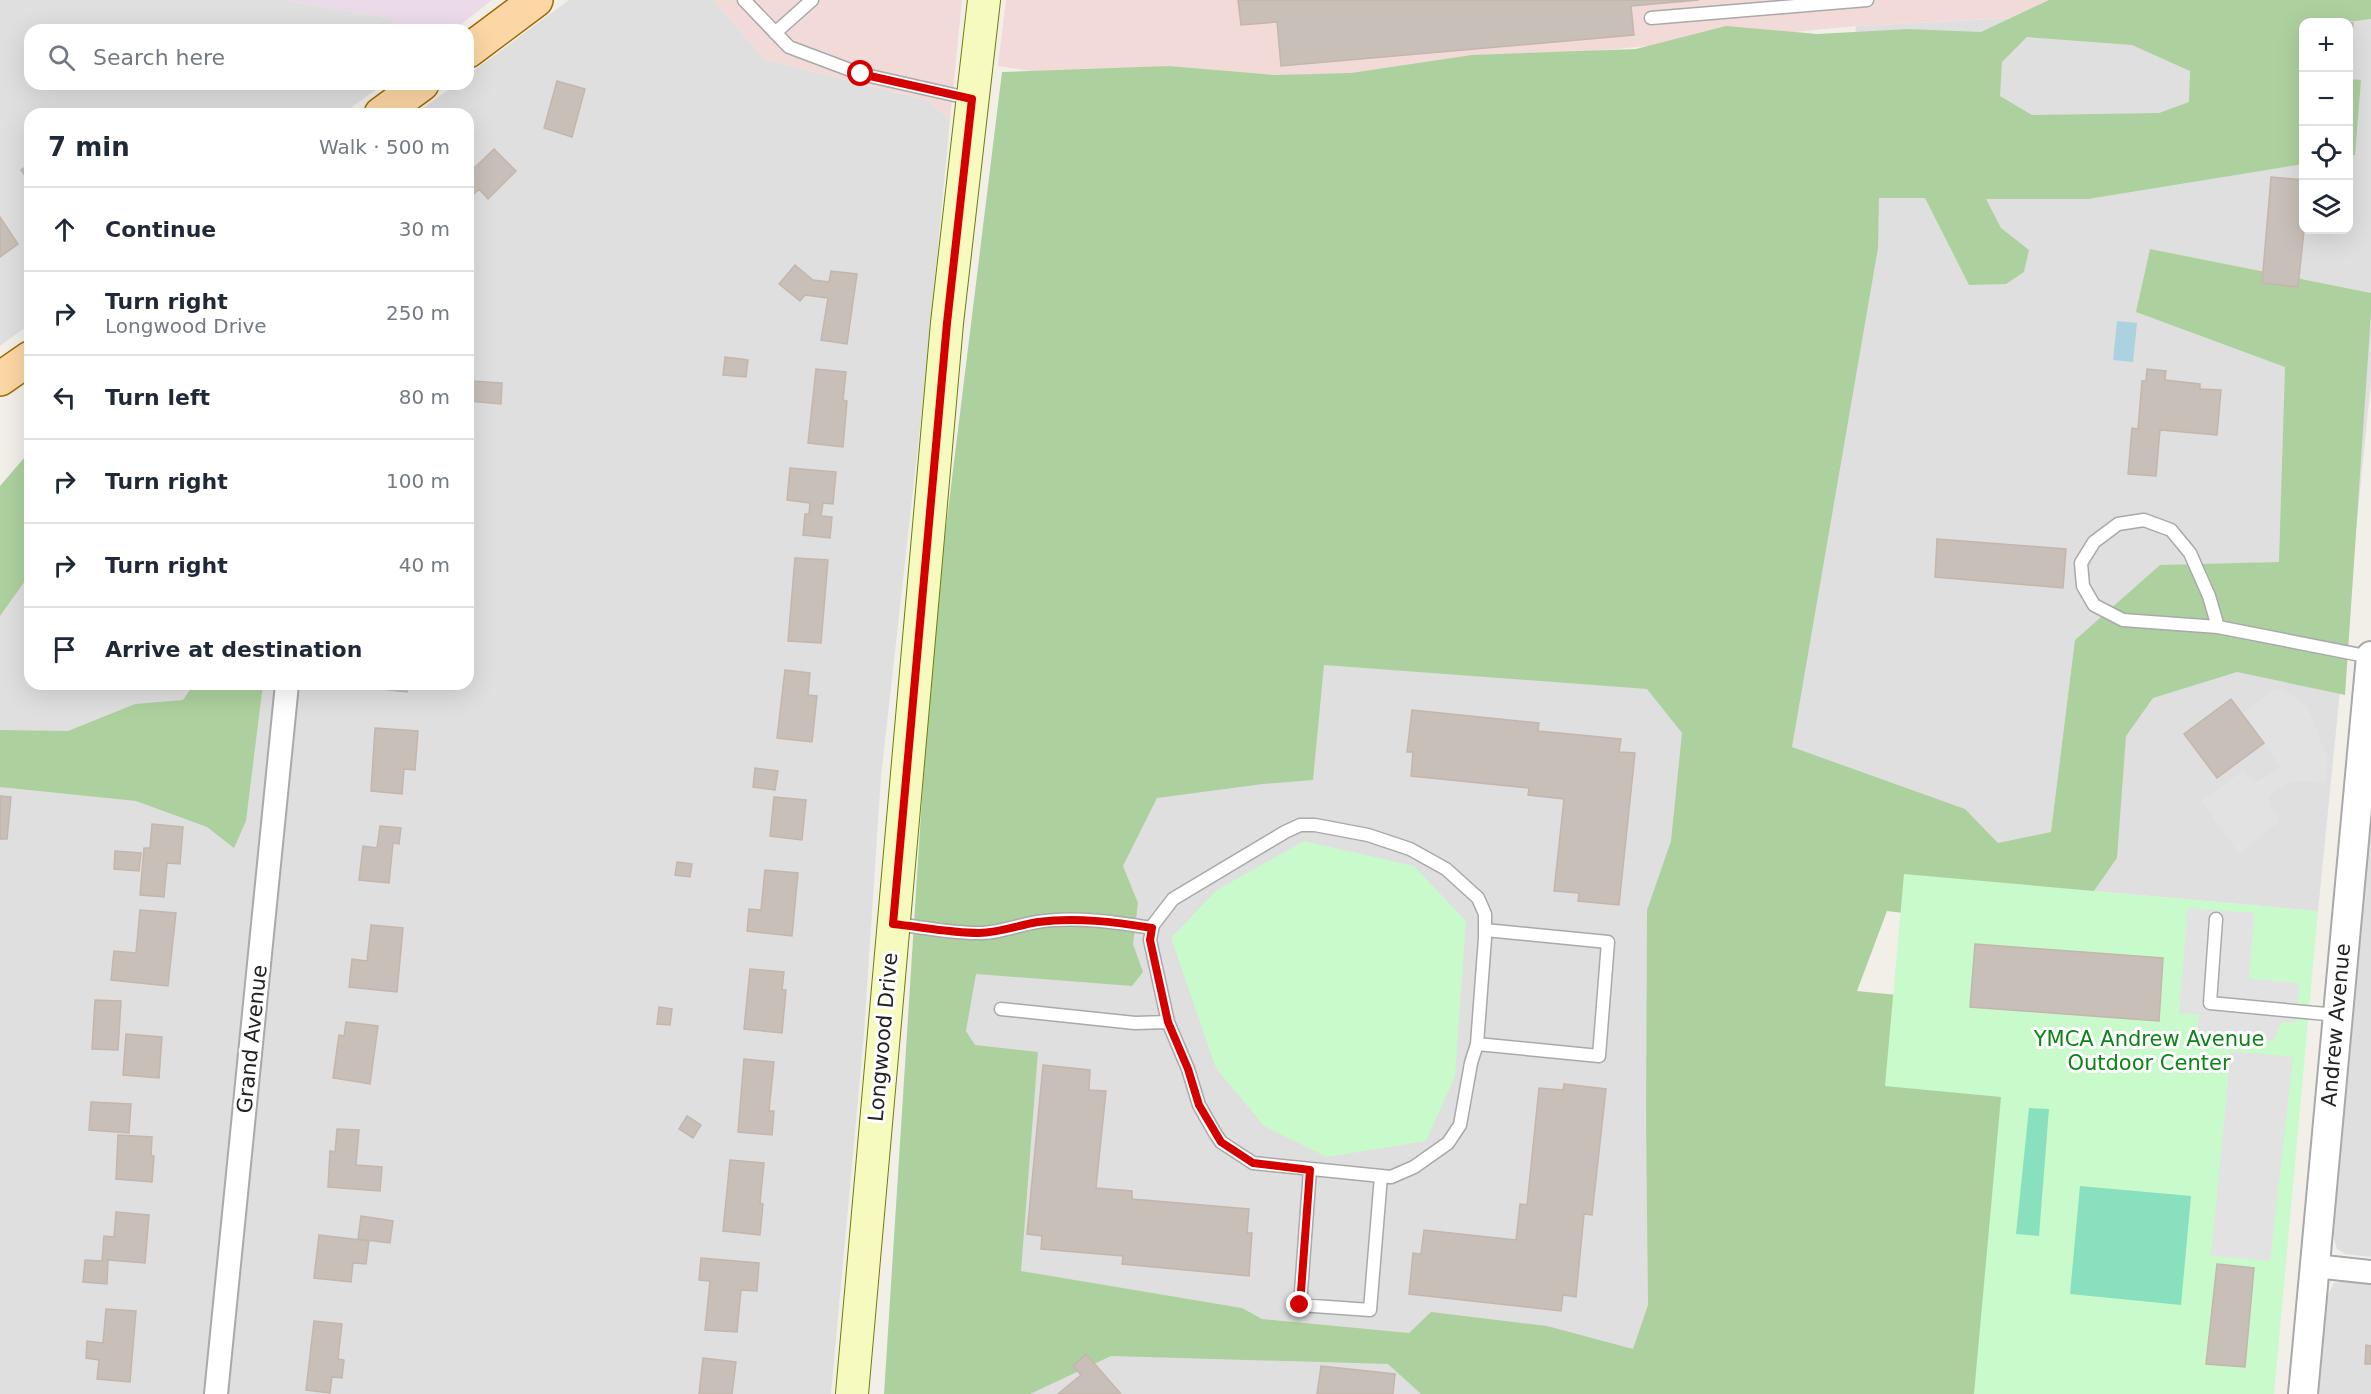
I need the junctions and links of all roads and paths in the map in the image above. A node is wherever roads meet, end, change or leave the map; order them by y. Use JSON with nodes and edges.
{"nodes":[{"id":1,"x":536,"y":0,"type":"edge"},
{"id":2,"x":744,"y":0,"type":"edge"},
{"id":3,"x":812,"y":0,"type":"edge"},
{"id":4,"x":984,"y":0,"type":"edge"},
{"id":5,"x":1867,"y":0,"type":"edge"},
{"id":6,"x":1651,"y":18,"type":"dead end"},
{"id":7,"x":775,"y":33,"type":"junction"},
{"id":8,"x":474,"y":46,"type":"edge"},
{"id":9,"x":415,"y":90,"type":"edge"},
{"id":10,"x":972,"y":99,"type":"junction"},
{"id":11,"x":389,"y":108,"type":"edge"},
{"id":12,"x":24,"y":362,"type":"edge"},
{"id":13,"x":0,"y":379,"type":"edge"},
{"id":14,"x":2218,"y":627,"type":"junction"},
{"id":15,"x":2371,"y":657,"type":"edge"},
{"id":16,"x":286,"y":690,"type":"edge"},
{"id":17,"x":2216,"y":919,"type":"dead end"},
{"id":18,"x":893,"y":924,"type":"junction"},
{"id":19,"x":1152,"y":928,"type":"junction"},
{"id":20,"x":1485,"y":930,"type":"junction"},
{"id":21,"x":1001,"y":1009,"type":"dead end"},
{"id":22,"x":2337,"y":1015,"type":"junction"},
{"id":23,"x":1168,"y":1022,"type":"junction"},
{"id":24,"x":1477,"y":1044,"type":"junction"},
{"id":25,"x":1310,"y":1170,"type":"junction"},
{"id":26,"x":1381,"y":1176,"type":"junction"},
{"id":27,"x":2315,"y":1266,"type":"junction"},
{"id":28,"x":2371,"y":1272,"type":"edge"},
{"id":29,"x":216,"y":1394,"type":"edge"},
{"id":30,"x":852,"y":1394,"type":"edge"},
{"id":31,"x":2303,"y":1394,"type":"edge"}],
"edges":[{"from":1,"to":8,"type":"main road"},
{"from":2,"to":7,"type":"lane"},
{"from":3,"to":7,"type":"lane"},
{"from":4,"to":10,"type":"main road","name":"Longwood Drive"},
{"from":5,"to":6,"type":"lane"},
{"from":7,"to":10,"type":"lane"},
{"from":9,"to":11,"type":"main road"},
{"from":10,"to":18,"type":"main road","name":"Longwood Drive"},
{"from":12,"to":13,"type":"main road"},
{"from":14,"to":14,"type":"lane"},
{"from":14,"to":15,"type":"lane"},
{"from":15,"to":22,"type":"street","name":"Andrew Avenue"},
{"from":16,"to":29,"type":"street","name":"Grand Avenue"},
{"from":17,"to":22,"type":"lane"},
{"from":18,"to":19,"type":"lane"},
{"from":18,"to":30,"type":"main road","name":"Longwood Drive"},
{"from":19,"to":20,"type":"lane"},
{"from":19,"to":23,"type":"lane"},
{"from":20,"to":24,"type":"lane"},
{"from":20,"to":24,"type":"lane"},
{"from":21,"to":23,"type":"lane"},
{"from":22,"to":27,"type":"street","name":"Andrew Avenue"},
{"from":23,"to":25,"type":"lane"},
{"from":24,"to":26,"type":"lane"},
{"from":25,"to":26,"type":"lane"},
{"from":25,"to":26,"type":"lane"},
{"from":27,"to":28,"type":"street"},
{"from":27,"to":31,"type":"street","name":"Andrew Avenue"}]}
